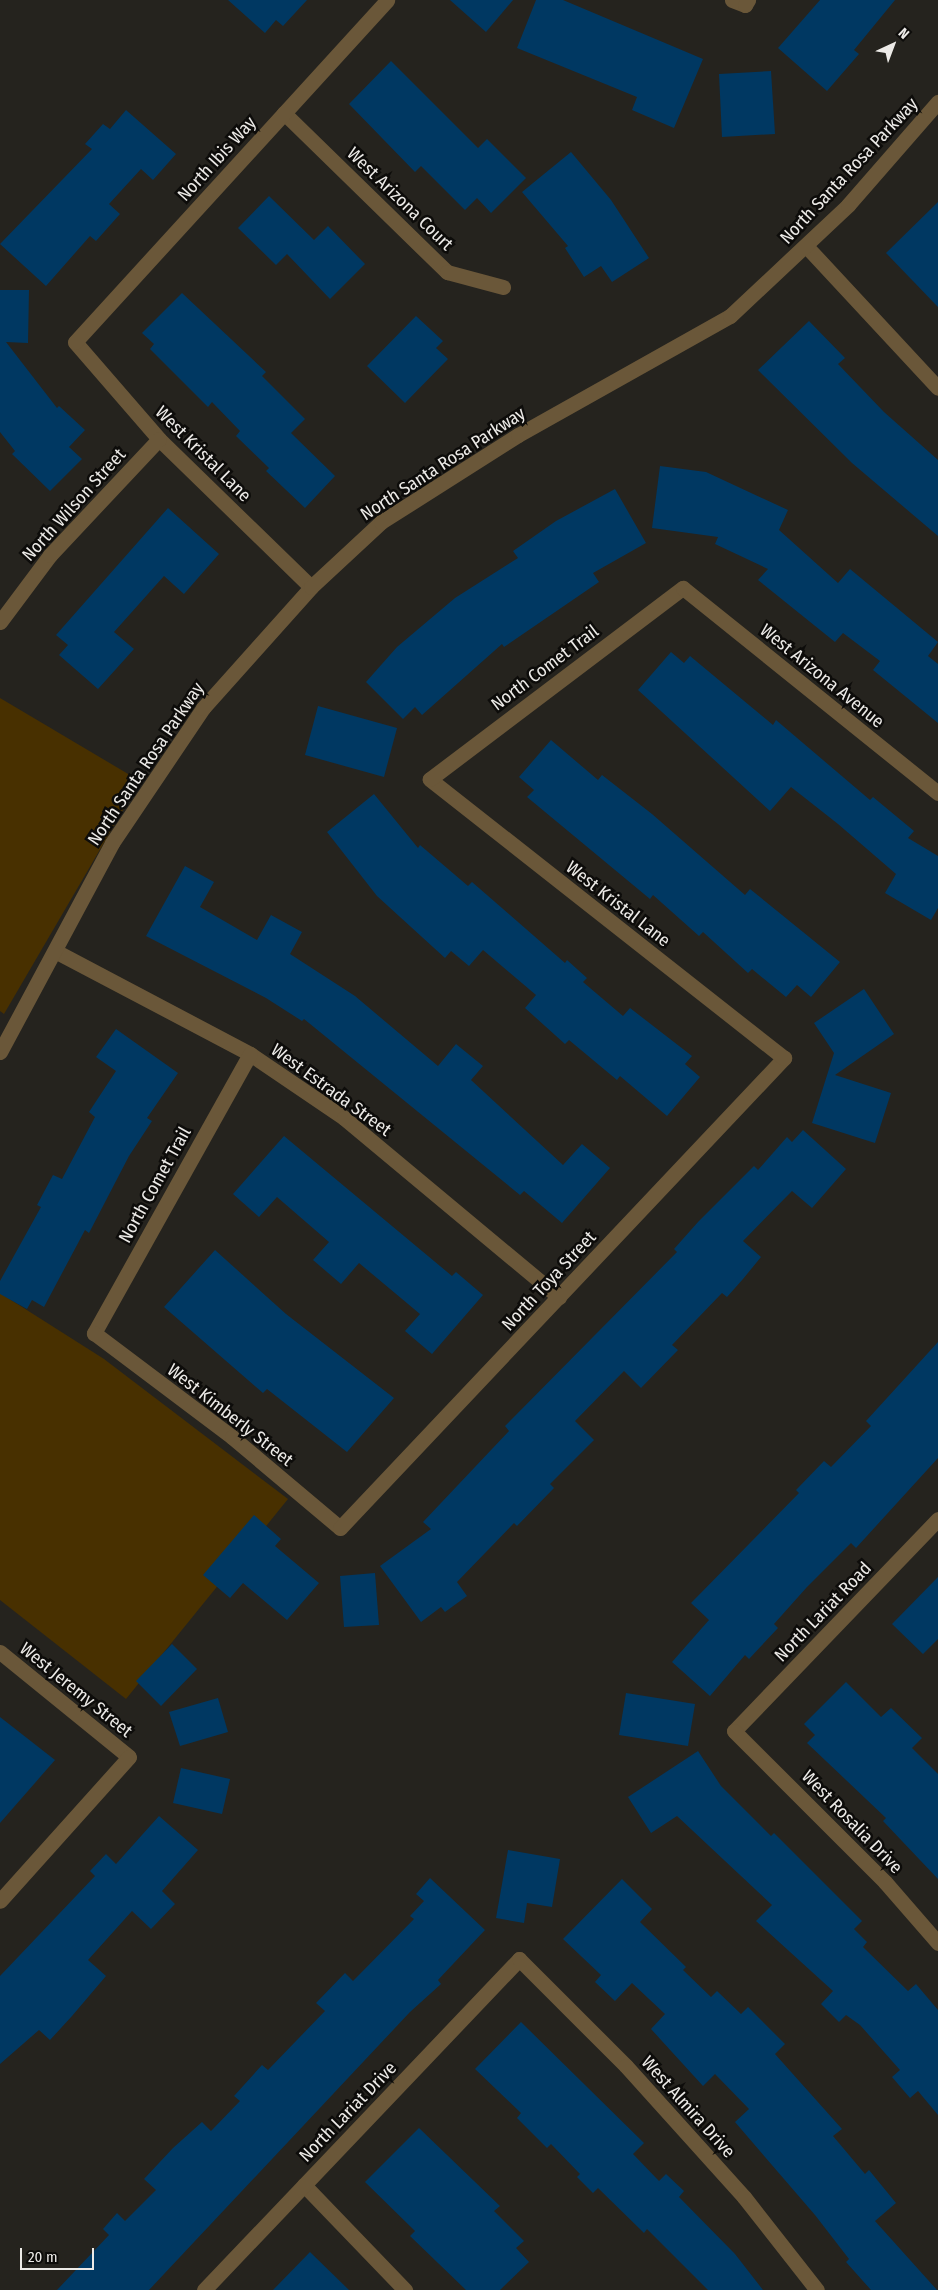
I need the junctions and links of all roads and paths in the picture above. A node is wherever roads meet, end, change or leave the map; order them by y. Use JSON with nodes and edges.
{"nodes":[{"id":1,"x":387,"y":0,"type":"edge"},
{"id":2,"x":938,"y":102,"type":"edge"},
{"id":3,"x":284,"y":113,"type":"junction"},
{"id":4,"x":807,"y":247,"type":"junction"},
{"id":5,"x":504,"y":287,"type":"dead end"},
{"id":6,"x":75,"y":342,"type":"joint"},
{"id":7,"x":938,"y":388,"type":"edge"},
{"id":8,"x":159,"y":439,"type":"junction"},
{"id":9,"x":311,"y":587,"type":"junction"},
{"id":10,"x":683,"y":588,"type":"joint"},
{"id":11,"x":0,"y":622,"type":"edge"},
{"id":12,"x":430,"y":778,"type":"joint"},
{"id":13,"x":938,"y":793,"type":"edge"},
{"id":14,"x":55,"y":951,"type":"junction"},
{"id":15,"x":0,"y":1052,"type":"edge"},
{"id":16,"x":250,"y":1054,"type":"junction"},
{"id":17,"x":784,"y":1058,"type":"joint"},
{"id":18,"x":559,"y":1297,"type":"junction"},
{"id":19,"x":94,"y":1333,"type":"joint"},
{"id":20,"x":938,"y":1519,"type":"edge"},
{"id":21,"x":340,"y":1528,"type":"joint"},
{"id":22,"x":0,"y":1652,"type":"edge"},
{"id":23,"x":734,"y":1732,"type":"joint"},
{"id":24,"x":0,"y":1901,"type":"edge"},
{"id":25,"x":938,"y":1943,"type":"edge"},
{"id":26,"x":519,"y":1959,"type":"joint"},
{"id":27,"x":304,"y":2185,"type":"junction"},
{"id":28,"x":204,"y":2290,"type":"edge"},
{"id":29,"x":405,"y":2290,"type":"edge"},
{"id":30,"x":818,"y":2290,"type":"edge"}],
"edges":[{"from":1,"to":3,"type":"street","name":"North Ibis Way"},
{"from":2,"to":4,"type":"street","name":"North Santa Rosa Parkway"},
{"from":3,"to":5,"type":"street","name":"West Arizona Court"},
{"from":3,"to":6,"type":"street","name":"North Ibis Way"},
{"from":4,"to":7,"type":"street"},
{"from":4,"to":9,"type":"street","name":"North Santa Rosa Parkway"},
{"from":6,"to":8,"type":"street","name":"West Kristal Lane"},
{"from":8,"to":9,"type":"street","name":"West Kristal Lane"},
{"from":8,"to":11,"type":"street","name":"North Wilson Street"},
{"from":9,"to":14,"type":"street","name":"North Santa Rosa Parkway"},
{"from":10,"to":12,"type":"street","name":"North Comet Trail"},
{"from":10,"to":13,"type":"street","name":"West Arizona Avenue"},
{"from":12,"to":17,"type":"street","name":"West Kristal Lane"},
{"from":14,"to":15,"type":"street","name":"North Santa Rosa Parkway"},
{"from":14,"to":16,"type":"street","name":"West Estrada Street"},
{"from":16,"to":18,"type":"street","name":"West Estrada Street"},
{"from":16,"to":19,"type":"street","name":"North Comet Trail"},
{"from":17,"to":18,"type":"street","name":"North Toya Street"},
{"from":18,"to":21,"type":"street","name":"North Toya Street"},
{"from":19,"to":21,"type":"street","name":"West Kimberly Street"},
{"from":20,"to":23,"type":"street","name":"North Lariat Road"},
{"from":22,"to":24,"type":"street","name":"West Jeremy Street"},
{"from":23,"to":25,"type":"street","name":"West Rosalia Drive"},
{"from":26,"to":27,"type":"street","name":"North Lariat Drive"},
{"from":26,"to":30,"type":"street","name":"West Almira Drive"},
{"from":27,"to":28,"type":"street","name":"North Lariat Drive"},
{"from":27,"to":29,"type":"street"}]}
